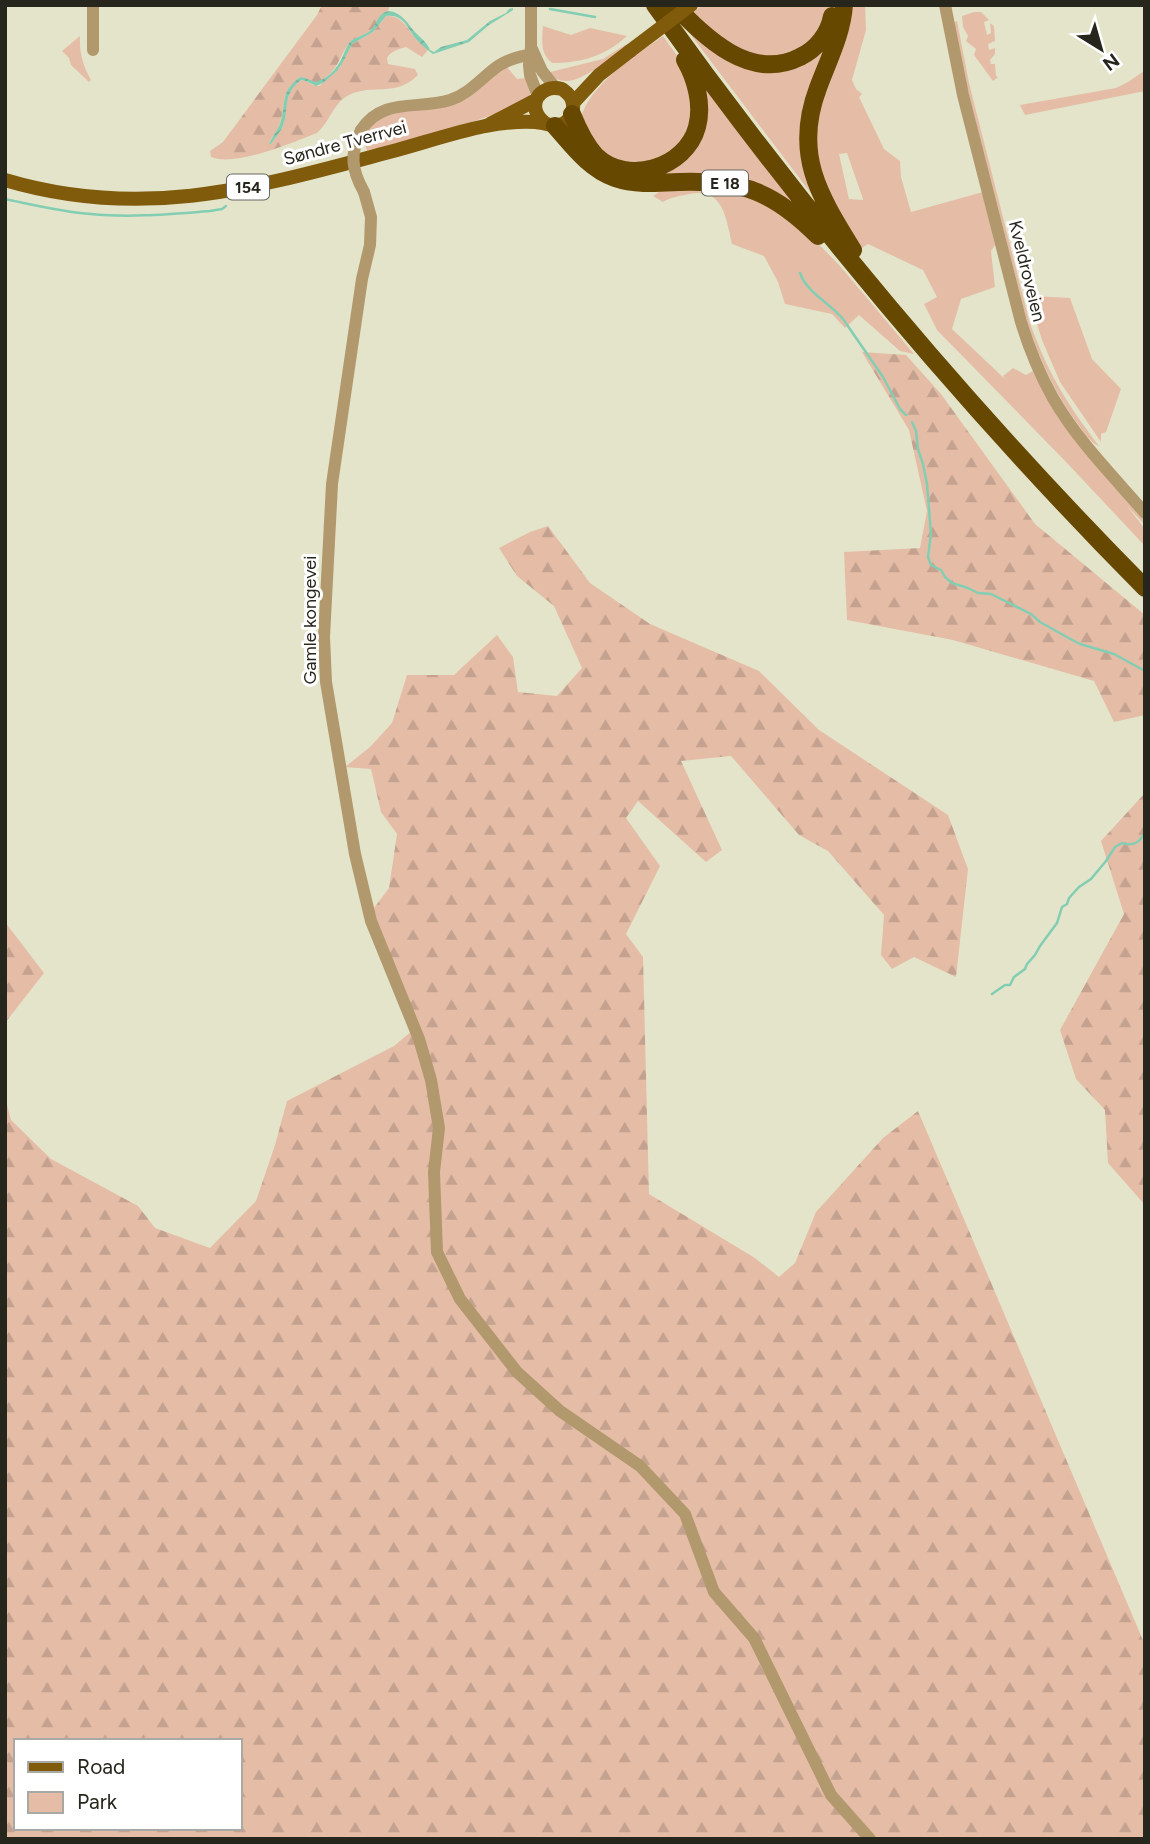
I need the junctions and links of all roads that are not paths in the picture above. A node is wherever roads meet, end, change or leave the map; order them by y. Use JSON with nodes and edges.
{"nodes":[{"id":1,"x":93,"y":5,"type":"edge"},
{"id":2,"x":531,"y":5,"type":"edge"},
{"id":3,"x":654,"y":5,"type":"edge"},
{"id":4,"x":664,"y":5,"type":"edge"},
{"id":5,"x":674,"y":5,"type":"edge"},
{"id":6,"x":691,"y":5,"type":"edge"},
{"id":7,"x":833,"y":5,"type":"edge"},
{"id":8,"x":844,"y":5,"type":"edge"},
{"id":9,"x":946,"y":5,"type":"edge"},
{"id":10,"x":93,"y":50,"type":"dead end"},
{"id":11,"x":532,"y":52,"type":"junction"},
{"id":12,"x":599,"y":75,"type":"junction"},
{"id":13,"x":558,"y":88,"type":"junction"},
{"id":14,"x":537,"y":98,"type":"junction"},
{"id":15,"x":573,"y":109,"type":"junction"},
{"id":16,"x":550,"y":125,"type":"junction"},
{"id":17,"x":486,"y":126,"type":"junction"},
{"id":18,"x":5,"y":180,"type":"edge"},
{"id":19,"x":864,"y":268,"type":"junction"},
{"id":20,"x":877,"y":294,"type":"junction"},
{"id":21,"x":1145,"y":513,"type":"edge"},
{"id":22,"x":1145,"y":578,"type":"edge"},
{"id":23,"x":1145,"y":588,"type":"edge"},
{"id":24,"x":870,"y":1839,"type":"edge"}],
"edges":[{"from":1,"to":10,"type":"street"},
{"from":2,"to":11,"type":"street"},
{"from":3,"to":15,"type":"highway","number":"E 18"},
{"from":3,"to":20,"type":"highway","number":"E 18"},
{"from":4,"to":19,"type":"highway"},
{"from":5,"to":7,"type":"highway"},
{"from":6,"to":12,"type":"main road","number":"154","bridge":true},
{"from":8,"to":19,"type":"highway"},
{"from":9,"to":21,"type":"street","name":"Kveldroveien"},
{"from":11,"to":13,"type":"street"},
{"from":11,"to":14,"type":"street"},
{"from":11,"to":24,"type":"street","name":"Gamle kongevei","bridge":true},
{"from":12,"to":13,"type":"main road","number":"154"},
{"from":12,"to":15,"type":"main road","number":"154"},
{"from":13,"to":14,"type":"main road","number":"154"},
{"from":13,"to":15,"type":"main road"},
{"from":14,"to":16,"type":"main road"},
{"from":14,"to":17,"type":"main road","number":"154"},
{"from":15,"to":16,"type":"main road","number":"154"},
{"from":16,"to":17,"type":"main road","number":"154"},
{"from":16,"to":20,"type":"highway","number":"E 18"},
{"from":17,"to":18,"type":"main road","name":"Søndre Tverrvei","number":"154"},
{"from":19,"to":22,"type":"highway"},
{"from":20,"to":23,"type":"highway","number":"E 18"}]}
